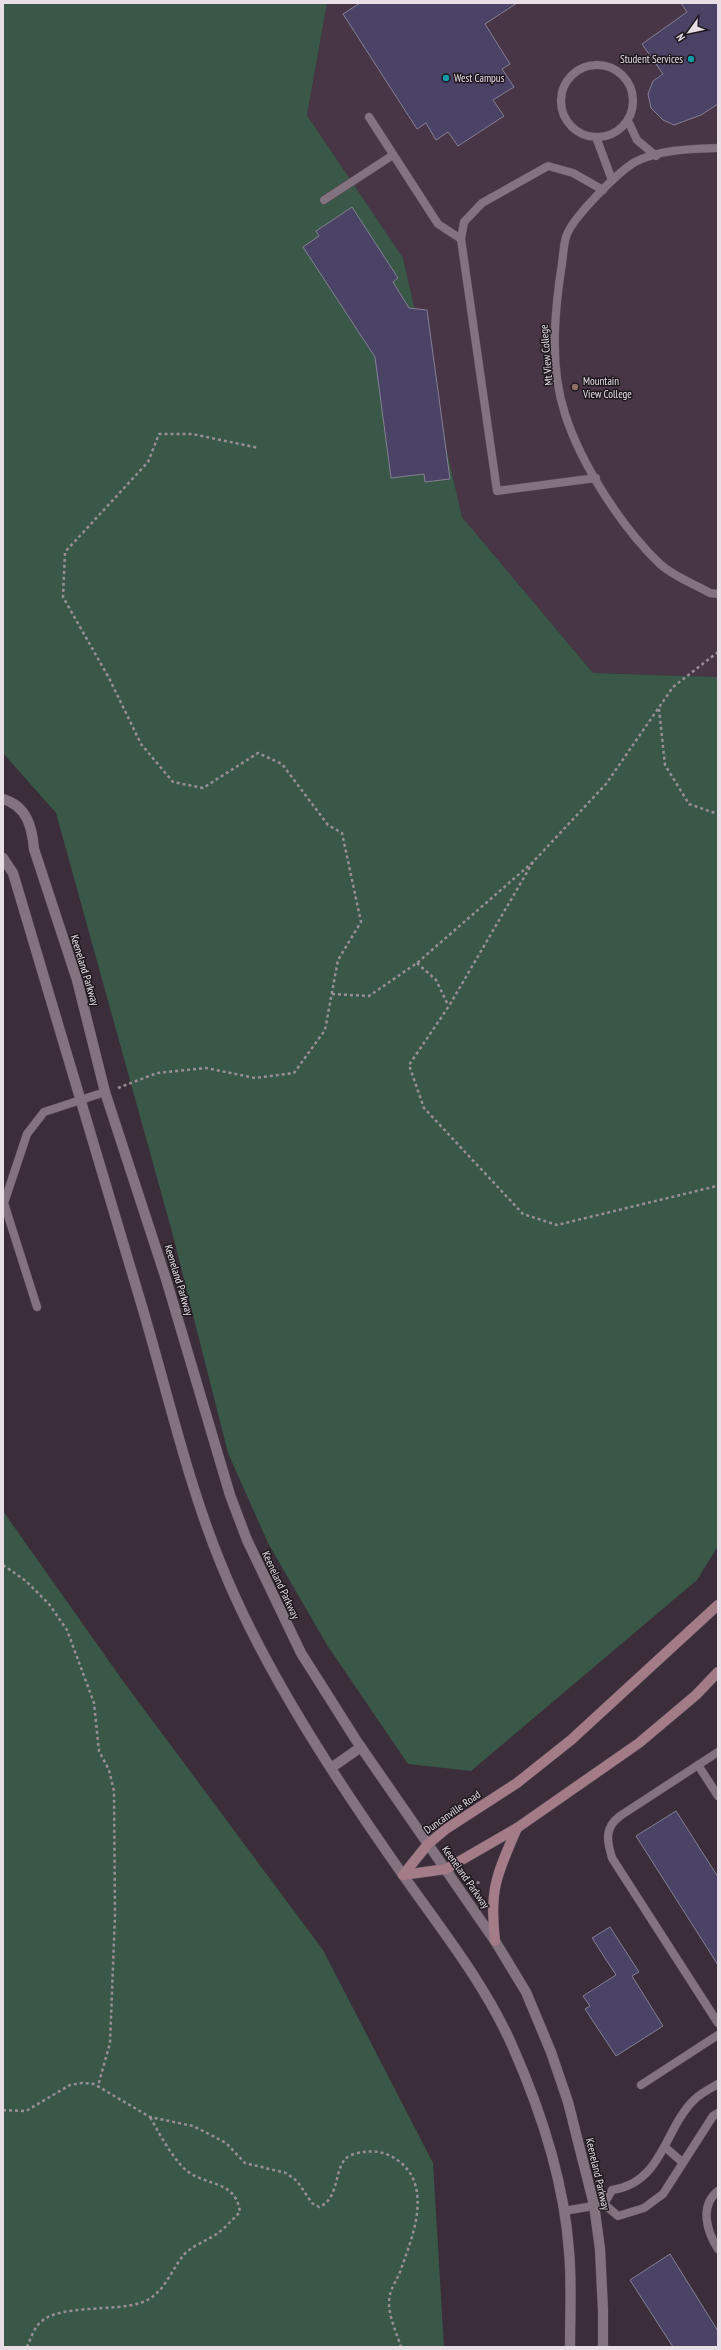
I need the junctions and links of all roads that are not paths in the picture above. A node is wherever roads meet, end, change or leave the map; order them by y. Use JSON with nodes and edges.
{"nodes":[{"id":1,"x":369,"y":117,"type":"dead end"},
{"id":2,"x":628,"y":121,"type":"junction"},
{"id":3,"x":596,"y":137,"type":"junction"},
{"id":4,"x":718,"y":148,"type":"edge"},
{"id":5,"x":394,"y":155,"type":"junction"},
{"id":6,"x":656,"y":156,"type":"junction"},
{"id":7,"x":612,"y":180,"type":"junction"},
{"id":8,"x":603,"y":190,"type":"junction"},
{"id":9,"x":324,"y":200,"type":"dead end"},
{"id":10,"x":461,"y":239,"type":"junction"},
{"id":11,"x":596,"y":478,"type":"junction"},
{"id":12,"x":718,"y":594,"type":"edge"},
{"id":13,"x":3,"y":799,"type":"edge"},
{"id":14,"x":3,"y":858,"type":"edge"},
{"id":15,"x":106,"y":1092,"type":"junction"},
{"id":16,"x":80,"y":1101,"type":"junction"},
{"id":17,"x":3,"y":1203,"type":"edge"},
{"id":18,"x":37,"y":1307,"type":"dead end"},
{"id":19,"x":717,"y":1609,"type":"edge"},
{"id":20,"x":718,"y":1672,"type":"edge"},
{"id":21,"x":361,"y":1747,"type":"junction"},
{"id":22,"x":718,"y":1752,"type":"edge"},
{"id":23,"x":698,"y":1765,"type":"junction"},
{"id":24,"x":331,"y":1768,"type":"junction"},
{"id":25,"x":718,"y":1796,"type":"edge"},
{"id":26,"x":517,"y":1828,"type":"junction"},
{"id":27,"x":428,"y":1844,"type":"junction"},
{"id":28,"x":446,"y":1869,"type":"junction"},
{"id":29,"x":403,"y":1876,"type":"junction"},
{"id":30,"x":495,"y":1940,"type":"junction"},
{"id":31,"x":718,"y":2023,"type":"edge"},
{"id":32,"x":718,"y":2035,"type":"edge"},
{"id":33,"x":718,"y":2084,"type":"edge"},
{"id":34,"x":641,"y":2085,"type":"dead end"},
{"id":35,"x":718,"y":2112,"type":"edge"},
{"id":36,"x":665,"y":2147,"type":"junction"},
{"id":37,"x":682,"y":2162,"type":"junction"},
{"id":38,"x":718,"y":2190,"type":"edge"},
{"id":39,"x":599,"y":2205,"type":"junction"},
{"id":40,"x":564,"y":2210,"type":"junction"},
{"id":41,"x":718,"y":2249,"type":"edge"},
{"id":42,"x":570,"y":2347,"type":"edge"},
{"id":43,"x":603,"y":2347,"type":"edge"}],
"edges":[{"from":1,"to":5,"type":"lane"},
{"from":2,"to":3,"type":"lane"},
{"from":2,"to":3,"type":"lane"},
{"from":2,"to":6,"type":"lane"},
{"from":3,"to":7,"type":"lane"},
{"from":4,"to":6,"type":"lane","name":"Mt View College"},
{"from":5,"to":9,"type":"lane"},
{"from":5,"to":10,"type":"lane"},
{"from":6,"to":7,"type":"lane","name":"Mt View College"},
{"from":7,"to":8,"type":"lane","name":"Mt View College"},
{"from":8,"to":10,"type":"lane"},
{"from":8,"to":11,"type":"lane","name":"Mt View College"},
{"from":10,"to":11,"type":"lane"},
{"from":11,"to":12,"type":"lane","name":"Mt View College"},
{"from":13,"to":15,"type":"street","name":"Keeneland Parkway"},
{"from":14,"to":16,"type":"street"},
{"from":15,"to":16,"type":"lane"},
{"from":15,"to":21,"type":"street","name":"Keeneland Parkway"},
{"from":16,"to":17,"type":"lane"},
{"from":16,"to":24,"type":"street"},
{"from":17,"to":18,"type":"lane"},
{"from":19,"to":27,"type":"main road","name":"Duncanville Road"},
{"from":20,"to":26,"type":"main road"},
{"from":21,"to":24,"type":"street"},
{"from":21,"to":27,"type":"street","name":"Keeneland Parkway"},
{"from":22,"to":23,"type":"lane"},
{"from":23,"to":25,"type":"lane"},
{"from":23,"to":31,"type":"lane"},
{"from":24,"to":29,"type":"street"},
{"from":26,"to":28,"type":"main road"},
{"from":26,"to":30,"type":"main road"},
{"from":27,"to":28,"type":"street","name":"Keeneland Parkway"},
{"from":27,"to":29,"type":"main road","name":"Duncanville Road"},
{"from":28,"to":29,"type":"main road"},
{"from":28,"to":30,"type":"street","name":"Keeneland Parkway"},
{"from":29,"to":40,"type":"street"},
{"from":30,"to":39,"type":"street","name":"Keeneland Parkway"},
{"from":32,"to":34,"type":"lane"},
{"from":33,"to":36,"type":"lane"},
{"from":35,"to":37,"type":"lane"},
{"from":36,"to":37,"type":"lane"},
{"from":36,"to":39,"type":"lane"},
{"from":37,"to":39,"type":"lane"},
{"from":38,"to":41,"type":"lane"},
{"from":39,"to":40,"type":"lane"},
{"from":39,"to":43,"type":"street","name":"Keeneland Parkway"},
{"from":40,"to":42,"type":"street"}]}
